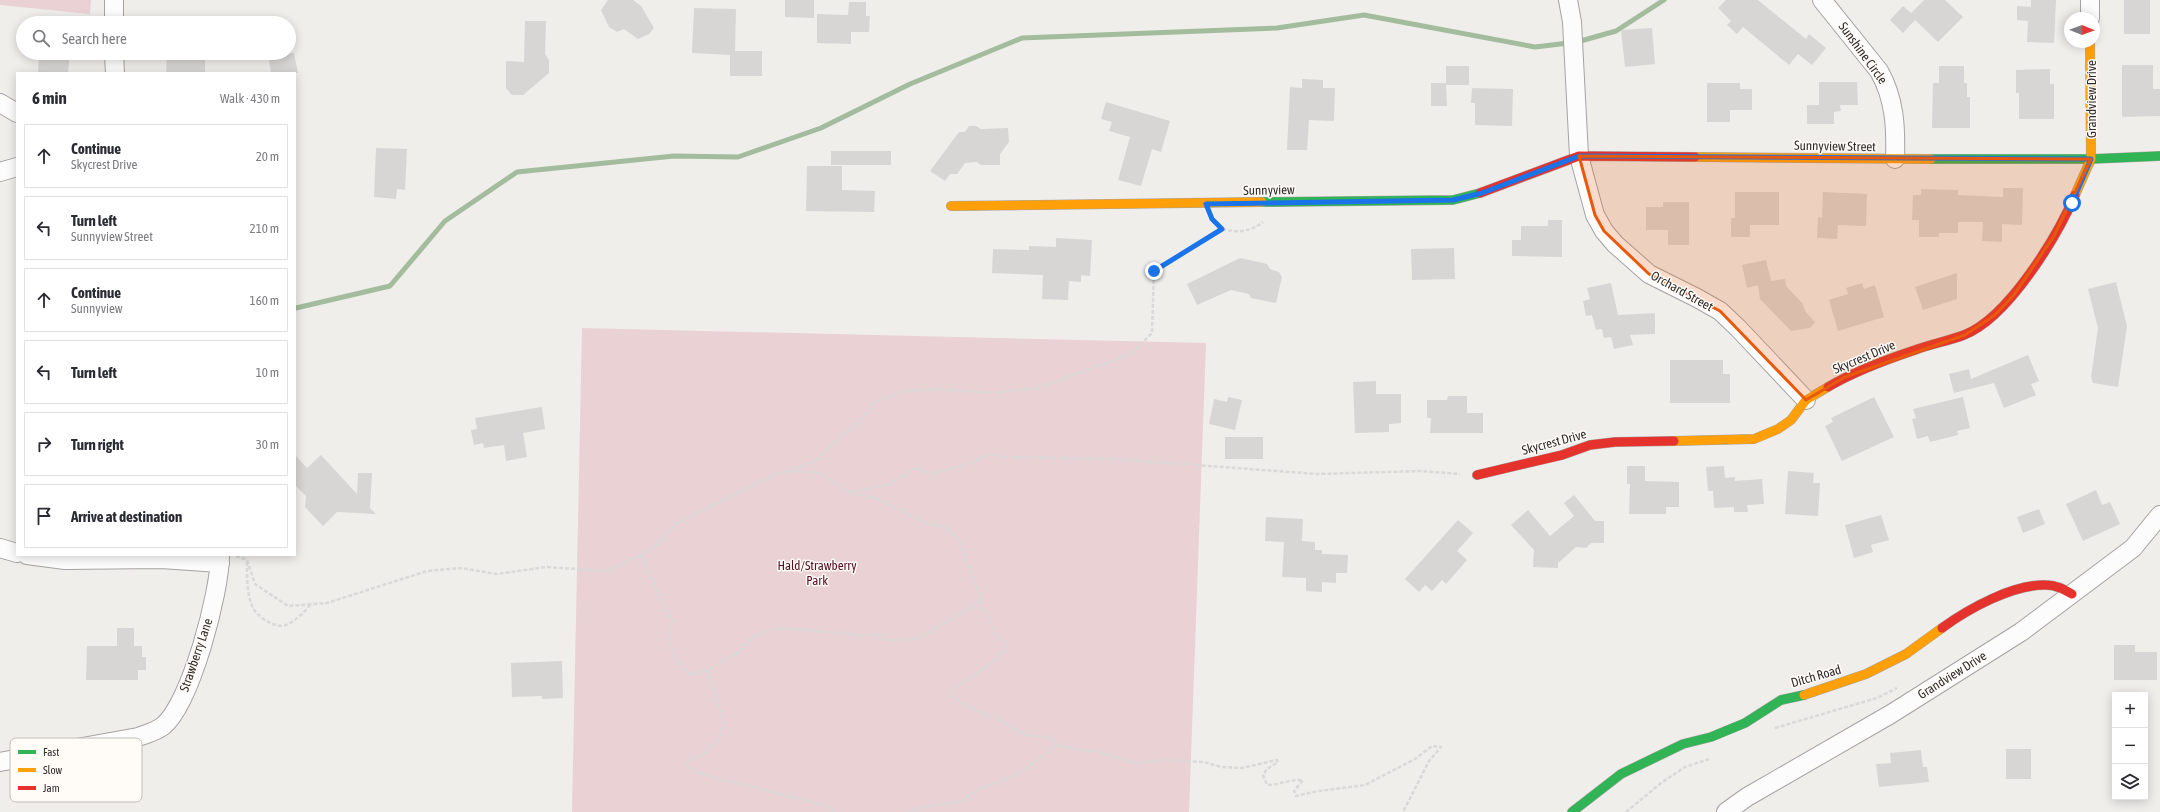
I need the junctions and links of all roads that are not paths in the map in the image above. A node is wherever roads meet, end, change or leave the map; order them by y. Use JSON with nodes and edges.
{"nodes":[{"id":1,"x":114,"y":0,"type":"edge"},
{"id":2,"x":1568,"y":0,"type":"edge"},
{"id":3,"x":1822,"y":0,"type":"edge"},
{"id":4,"x":2090,"y":0,"type":"edge"},
{"id":5,"x":2090,"y":12,"type":"edge"},
{"id":6,"x":114,"y":16,"type":"edge"},
{"id":7,"x":2090,"y":48,"type":"edge"},
{"id":8,"x":114,"y":60,"type":"edge"},
{"id":9,"x":114,"y":72,"type":"edge"},
{"id":10,"x":0,"y":103,"type":"edge"},
{"id":11,"x":16,"y":112,"type":"edge"},
{"id":12,"x":1579,"y":156,"type":"junction"},
{"id":13,"x":2160,"y":156,"type":"edge"},
{"id":14,"x":1895,"y":159,"type":"junction"},
{"id":15,"x":2091,"y":159,"type":"junction"},
{"id":16,"x":16,"y":166,"type":"edge"},
{"id":17,"x":0,"y":172,"type":"edge"},
{"id":18,"x":951,"y":206,"type":"dead end"},
{"id":19,"x":1806,"y":400,"type":"junction"},
{"id":20,"x":1477,"y":475,"type":"road end"},
{"id":21,"x":2160,"y":515,"type":"edge"},
{"id":22,"x":0,"y":548,"type":"edge"},
{"id":23,"x":16,"y":552,"type":"edge"},
{"id":24,"x":35,"y":556,"type":"edge"},
{"id":25,"x":225,"y":558,"type":"edge"},
{"id":26,"x":2072,"y":594,"type":"junction"},
{"id":27,"x":132,"y":738,"type":"edge"},
{"id":28,"x":10,"y":760,"type":"edge"},
{"id":29,"x":0,"y":762,"type":"edge"},
{"id":30,"x":1572,"y":812,"type":"edge"},
{"id":31,"x":1726,"y":812,"type":"edge"}],
"edges":[{"from":1,"to":6,"type":"street"},
{"from":2,"to":12,"type":"street","name":"Orchard Street"},
{"from":3,"to":14,"type":"street","name":"Sunshine Circle"},
{"from":4,"to":5,"type":"street"},
{"from":7,"to":15,"type":"street","name":"Grandview Drive"},
{"from":8,"to":9,"type":"street"},
{"from":10,"to":11,"type":"street"},
{"from":12,"to":14,"type":"street","name":"Sunnyview Street"},
{"from":12,"to":18,"type":"street","name":"Sunnyview"},
{"from":12,"to":19,"type":"street","name":"Orchard Street"},
{"from":13,"to":15,"type":"street"},
{"from":14,"to":15,"type":"street","name":"Sunnyview Street"},
{"from":15,"to":19,"type":"street","name":"Skycrest Drive"},
{"from":16,"to":17,"type":"street"},
{"from":19,"to":20,"type":"street","name":"Skycrest Drive"},
{"from":21,"to":26,"type":"street","name":"Grandview Drive"},
{"from":22,"to":23,"type":"street"},
{"from":24,"to":25,"type":"street"},
{"from":25,"to":27,"type":"street","name":"Strawberry Lane"},
{"from":26,"to":30,"type":"street","name":"Ditch Road"},
{"from":26,"to":31,"type":"street","name":"Grandview Drive"},
{"from":28,"to":29,"type":"street","name":"Strawberry Lane"}]}
